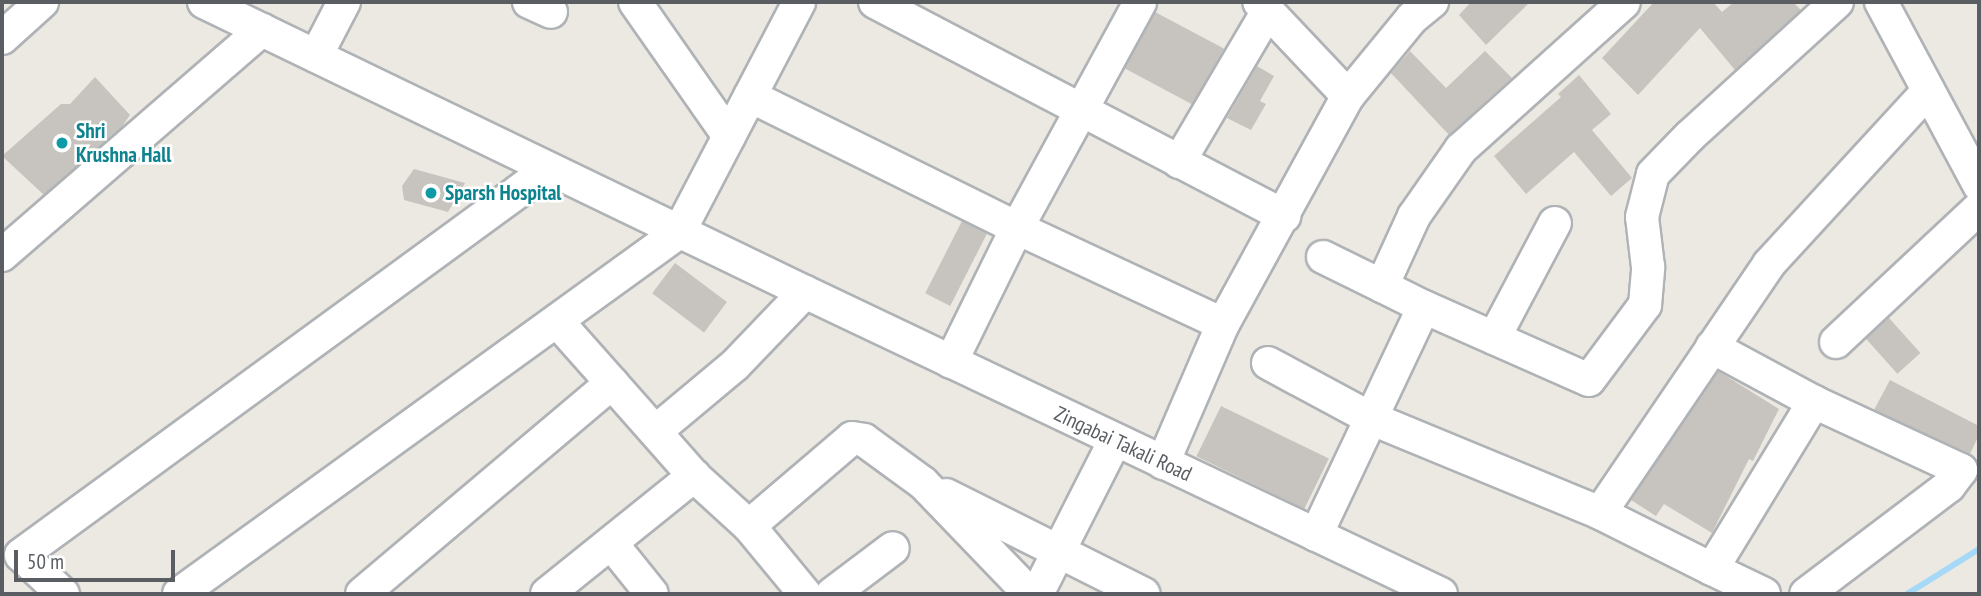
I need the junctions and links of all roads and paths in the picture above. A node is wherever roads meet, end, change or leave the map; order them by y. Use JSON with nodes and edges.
{"nodes":[{"id":1,"x":42,"y":2,"type":"edge"},
{"id":2,"x":204,"y":2,"type":"edge"},
{"id":3,"x":344,"y":2,"type":"edge"},
{"id":4,"x":799,"y":2,"type":"edge"},
{"id":5,"x":875,"y":2,"type":"edge"},
{"id":6,"x":1432,"y":2,"type":"edge"},
{"id":7,"x":1624,"y":2,"type":"edge"},
{"id":8,"x":1837,"y":2,"type":"edge"},
{"id":9,"x":1881,"y":2,"type":"edge"},
{"id":10,"x":1133,"y":4,"type":"edge"},
{"id":11,"x":1264,"y":6,"type":"edge"},
{"id":12,"x":645,"y":7,"type":"edge"},
{"id":13,"x":262,"y":30,"type":"junction"},
{"id":14,"x":2,"y":38,"type":"edge"},
{"id":15,"x":316,"y":56,"type":"junction"},
{"id":16,"x":1928,"y":91,"type":"junction"},
{"id":17,"x":750,"y":96,"type":"junction"},
{"id":18,"x":1348,"y":96,"type":"junction"},
{"id":19,"x":1079,"y":111,"type":"junction"},
{"id":20,"x":729,"y":136,"type":"junction"},
{"id":21,"x":1180,"y":162,"type":"junction"},
{"id":22,"x":549,"y":169,"type":"junction"},
{"id":23,"x":1979,"y":185,"type":"edge"},
{"id":24,"x":1979,"y":208,"type":"edge"},
{"id":25,"x":1284,"y":216,"type":"junction"},
{"id":26,"x":1555,"y":223,"type":"dead end"},
{"id":27,"x":1017,"y":228,"type":"junction"},
{"id":28,"x":679,"y":232,"type":"junction"},
{"id":29,"x":2,"y":255,"type":"edge"},
{"id":30,"x":1323,"y":257,"type":"dead end"},
{"id":31,"x":1382,"y":286,"type":"junction"},
{"id":32,"x":805,"y":292,"type":"junction"},
{"id":33,"x":1424,"y":307,"type":"junction"},
{"id":34,"x":557,"y":321,"type":"junction"},
{"id":35,"x":1223,"y":324,"type":"junction"},
{"id":36,"x":1494,"y":338,"type":"junction"},
{"id":37,"x":1836,"y":342,"type":"dead end"},
{"id":38,"x":1712,"y":347,"type":"junction"},
{"id":39,"x":951,"y":362,"type":"junction"},
{"id":40,"x":1268,"y":363,"type":"dead end"},
{"id":41,"x":612,"y":383,"type":"junction"},
{"id":42,"x":1814,"y":402,"type":"junction"},
{"id":43,"x":1370,"y":418,"type":"junction"},
{"id":44,"x":656,"y":431,"type":"junction"},
{"id":45,"x":1115,"y":440,"type":"junction"},
{"id":46,"x":1163,"y":463,"type":"junction"},
{"id":47,"x":694,"y":476,"type":"junction"},
{"id":48,"x":923,"y":483,"type":"junction"},
{"id":49,"x":1600,"y":513,"type":"junction"},
{"id":50,"x":749,"y":526,"type":"junction"},
{"id":51,"x":1316,"y":535,"type":"junction"},
{"id":52,"x":611,"y":543,"type":"junction"},
{"id":53,"x":12,"y":545,"type":"edge"},
{"id":54,"x":893,"y":548,"type":"dead end"},
{"id":55,"x":1059,"y":550,"type":"junction"},
{"id":56,"x":1712,"y":569,"type":"junction"},
{"id":57,"x":63,"y":594,"type":"edge"},
{"id":58,"x":179,"y":594,"type":"edge"},
{"id":59,"x":362,"y":594,"type":"edge"},
{"id":60,"x":547,"y":594,"type":"edge"},
{"id":61,"x":652,"y":594,"type":"edge"},
{"id":62,"x":805,"y":594,"type":"edge"},
{"id":63,"x":832,"y":594,"type":"edge"},
{"id":64,"x":1030,"y":594,"type":"edge"},
{"id":65,"x":1037,"y":594,"type":"edge"},
{"id":66,"x":1144,"y":594,"type":"edge"},
{"id":67,"x":1441,"y":594,"type":"edge"},
{"id":68,"x":1764,"y":594,"type":"edge"},
{"id":69,"x":1806,"y":594,"type":"edge"}],
"edges":[{"from":1,"to":14,"type":"street"},
{"from":2,"to":13,"type":"street","name":"Zingabai Takali Road"},
{"from":3,"to":15,"type":"street"},
{"from":4,"to":17,"type":"street"},
{"from":5,"to":19,"type":"street"},
{"from":6,"to":18,"type":"street"},
{"from":7,"to":31,"type":"street"},
{"from":8,"to":36,"type":"street"},
{"from":9,"to":16,"type":"street"},
{"from":10,"to":19,"type":"street"},
{"from":11,"to":18,"type":"street"},
{"from":11,"to":21,"type":"street"},
{"from":12,"to":20,"type":"street"},
{"from":13,"to":15,"type":"street","name":"Zingabai Takali Road"},
{"from":13,"to":29,"type":"street"},
{"from":15,"to":22,"type":"street","name":"Zingabai Takali Road"},
{"from":16,"to":23,"type":"street"},
{"from":16,"to":38,"type":"street"},
{"from":17,"to":20,"type":"street"},
{"from":17,"to":27,"type":"street"},
{"from":18,"to":25,"type":"street"},
{"from":19,"to":21,"type":"street"},
{"from":19,"to":27,"type":"street"},
{"from":20,"to":28,"type":"street"},
{"from":21,"to":25,"type":"street"},
{"from":22,"to":28,"type":"street","name":"Zingabai Takali Road"},
{"from":22,"to":53,"type":"street"},
{"from":24,"to":37,"type":"street"},
{"from":25,"to":35,"type":"street"},
{"from":26,"to":36,"type":"street"},
{"from":27,"to":35,"type":"street"},
{"from":27,"to":39,"type":"street"},
{"from":28,"to":32,"type":"street","name":"Zingabai Takali Road"},
{"from":28,"to":34,"type":"street"},
{"from":30,"to":31,"type":"street"},
{"from":31,"to":33,"type":"street"},
{"from":32,"to":39,"type":"street","name":"Zingabai Takali Road"},
{"from":32,"to":44,"type":"street"},
{"from":33,"to":36,"type":"street"},
{"from":33,"to":43,"type":"street"},
{"from":34,"to":41,"type":"street"},
{"from":34,"to":58,"type":"street"},
{"from":35,"to":46,"type":"street"},
{"from":38,"to":42,"type":"street"},
{"from":38,"to":49,"type":"street"},
{"from":39,"to":45,"type":"street","name":"Zingabai Takali Road"},
{"from":40,"to":43,"type":"street"},
{"from":41,"to":44,"type":"street"},
{"from":41,"to":59,"type":"street"},
{"from":42,"to":56,"type":"street"},
{"from":42,"to":69,"type":"street"},
{"from":43,"to":49,"type":"street"},
{"from":43,"to":51,"type":"street"},
{"from":44,"to":47,"type":"street"},
{"from":45,"to":46,"type":"street","name":"Zingabai Takali Road"},
{"from":45,"to":55,"type":"street"},
{"from":46,"to":51,"type":"street","name":"Zingabai Takali Road"},
{"from":47,"to":50,"type":"street"},
{"from":47,"to":52,"type":"street"},
{"from":48,"to":50,"type":"street"},
{"from":48,"to":55,"type":"street"},
{"from":48,"to":64,"type":"street"},
{"from":49,"to":56,"type":"street"},
{"from":50,"to":62,"type":"street"},
{"from":51,"to":67,"type":"street","name":"Zingabai Takali Road"},
{"from":52,"to":60,"type":"street"},
{"from":52,"to":61,"type":"street"},
{"from":53,"to":57,"type":"street"},
{"from":54,"to":63,"type":"street"},
{"from":55,"to":65,"type":"street"},
{"from":55,"to":66,"type":"street"},
{"from":56,"to":68,"type":"street"}]}
